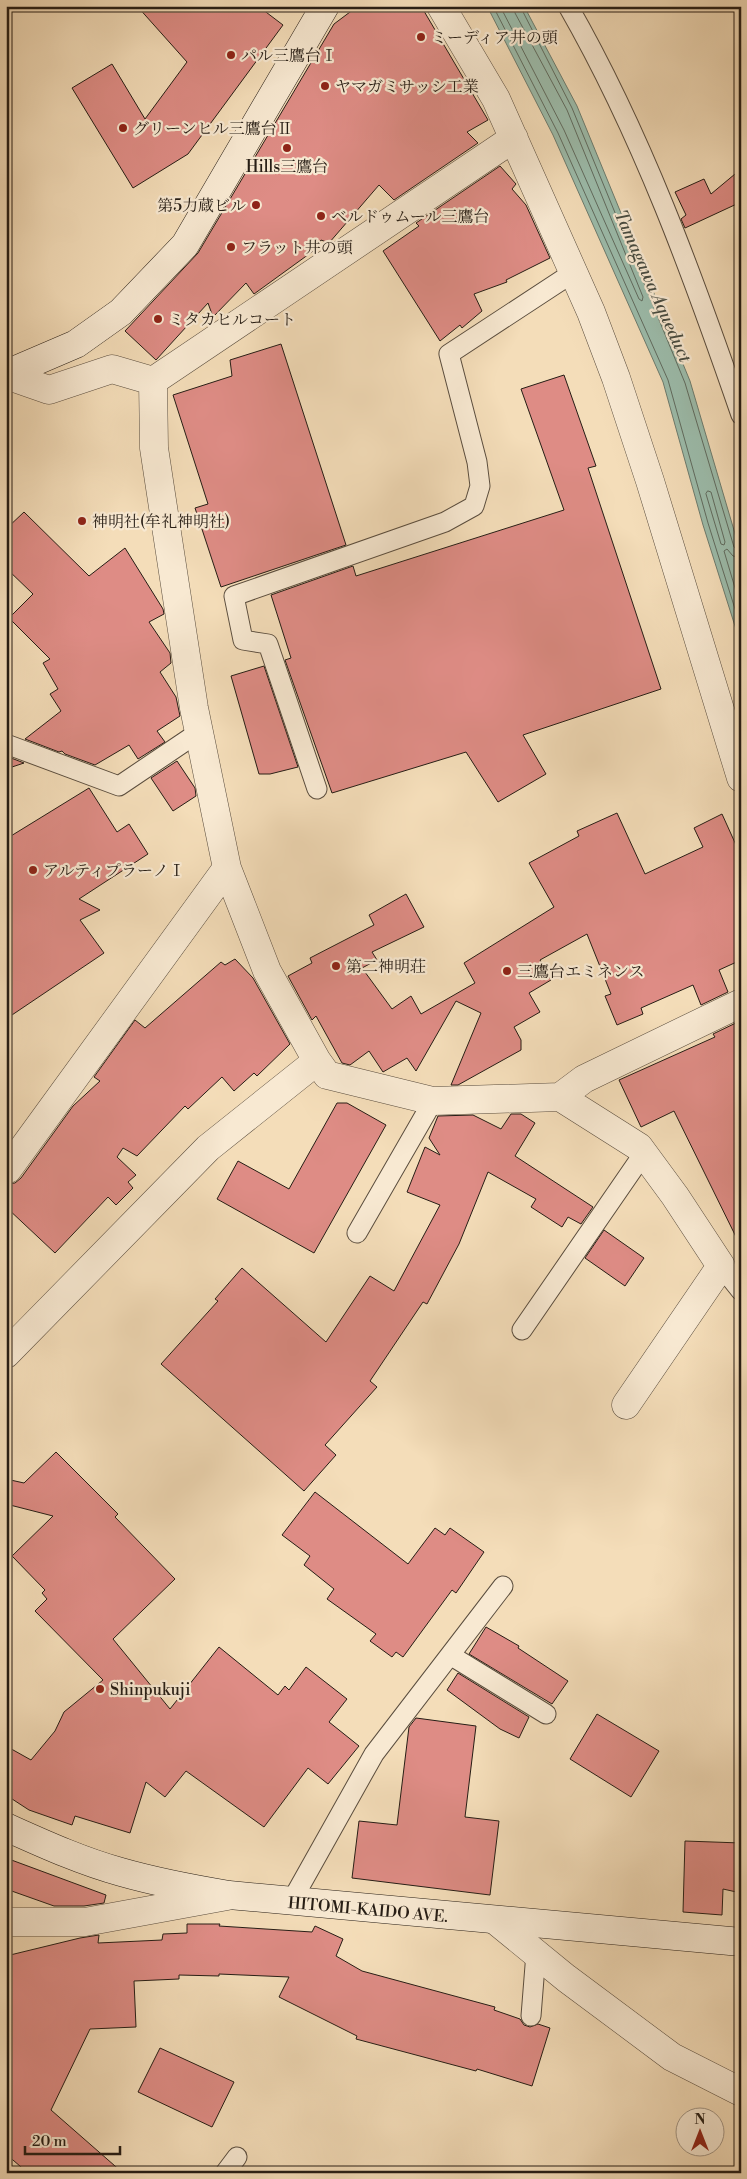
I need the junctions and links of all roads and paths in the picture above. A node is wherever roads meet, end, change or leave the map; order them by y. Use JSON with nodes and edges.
{"nodes":[{"id":1,"x":325,"y":6,"type":"edge"},
{"id":2,"x":441,"y":6,"type":"edge"},
{"id":3,"x":568,"y":6,"type":"edge"},
{"id":4,"x":514,"y":138,"type":"junction"},
{"id":5,"x":574,"y":272,"type":"junction"},
{"id":6,"x":6,"y":375,"type":"edge"},
{"id":7,"x":153,"y":381,"type":"junction"},
{"id":8,"x":741,"y":415,"type":"edge"},
{"id":9,"x":199,"y":732,"type":"junction"},
{"id":10,"x":6,"y":744,"type":"edge"},
{"id":11,"x":741,"y":778,"type":"edge"},
{"id":12,"x":317,"y":789,"type":"dead end"},
{"id":13,"x":227,"y":868,"type":"junction"},
{"id":14,"x":741,"y":1003,"type":"edge"},
{"id":15,"x":317,"y":1061,"type":"junction"},
{"id":16,"x":560,"y":1097,"type":"junction"},
{"id":17,"x":433,"y":1101,"type":"junction"},
{"id":18,"x":644,"y":1153,"type":"junction"},
{"id":19,"x":7,"y":1170,"type":"edge"},
{"id":20,"x":357,"y":1233,"type":"dead end"},
{"id":21,"x":721,"y":1266,"type":"junction"},
{"id":22,"x":741,"y":1291,"type":"edge"},
{"id":23,"x":522,"y":1330,"type":"dead end"},
{"id":24,"x":6,"y":1354,"type":"edge"},
{"id":25,"x":626,"y":1405,"type":"dead end"},
{"id":26,"x":503,"y":1586,"type":"dead end"},
{"id":27,"x":450,"y":1655,"type":"junction"},
{"id":28,"x":546,"y":1714,"type":"dead end"},
{"id":29,"x":6,"y":1827,"type":"edge"},
{"id":30,"x":230,"y":1895,"type":"junction"},
{"id":31,"x":291,"y":1902,"type":"junction"},
{"id":32,"x":495,"y":1920,"type":"junction"},
{"id":33,"x":6,"y":1922,"type":"edge"},
{"id":34,"x":741,"y":1942,"type":"edge"},
{"id":35,"x":536,"y":1953,"type":"junction"},
{"id":36,"x":531,"y":2016,"type":"dead end"},
{"id":37,"x":741,"y":2092,"type":"edge"},
{"id":38,"x":237,"y":2158,"type":"dead end"},
{"id":39,"x":225,"y":2173,"type":"edge"}],
"edges":[{"from":1,"to":6,"type":"street"},
{"from":2,"to":4,"type":"street"},
{"from":3,"to":8,"type":"lane"},
{"from":4,"to":5,"type":"street"},
{"from":4,"to":7,"type":"street"},
{"from":5,"to":11,"type":"street"},
{"from":5,"to":12,"type":"lane"},
{"from":6,"to":7,"type":"street"},
{"from":7,"to":9,"type":"street"},
{"from":9,"to":10,"type":"lane"},
{"from":9,"to":13,"type":"street"},
{"from":13,"to":15,"type":"street"},
{"from":13,"to":19,"type":"street"},
{"from":14,"to":16,"type":"street"},
{"from":15,"to":17,"type":"street"},
{"from":15,"to":24,"type":"street"},
{"from":16,"to":17,"type":"street"},
{"from":16,"to":18,"type":"street"},
{"from":17,"to":20,"type":"lane"},
{"from":18,"to":21,"type":"street"},
{"from":18,"to":23,"type":"lane"},
{"from":21,"to":22,"type":"lane"},
{"from":21,"to":25,"type":"street"},
{"from":26,"to":27,"type":"lane"},
{"from":27,"to":28,"type":"lane"},
{"from":27,"to":31,"type":"lane"},
{"from":29,"to":30,"type":"street","name":"HITOMI-KAIDO AVE."},
{"from":30,"to":31,"type":"street","name":"HITOMI-KAIDO AVE."},
{"from":30,"to":33,"type":"street"},
{"from":31,"to":32,"type":"street","name":"HITOMI-KAIDO AVE."},
{"from":32,"to":34,"type":"street","name":"HITOMI-KAIDO AVE."},
{"from":32,"to":35,"type":"street"},
{"from":35,"to":36,"type":"lane"},
{"from":35,"to":37,"type":"street"},
{"from":38,"to":39,"type":"lane"}]}
